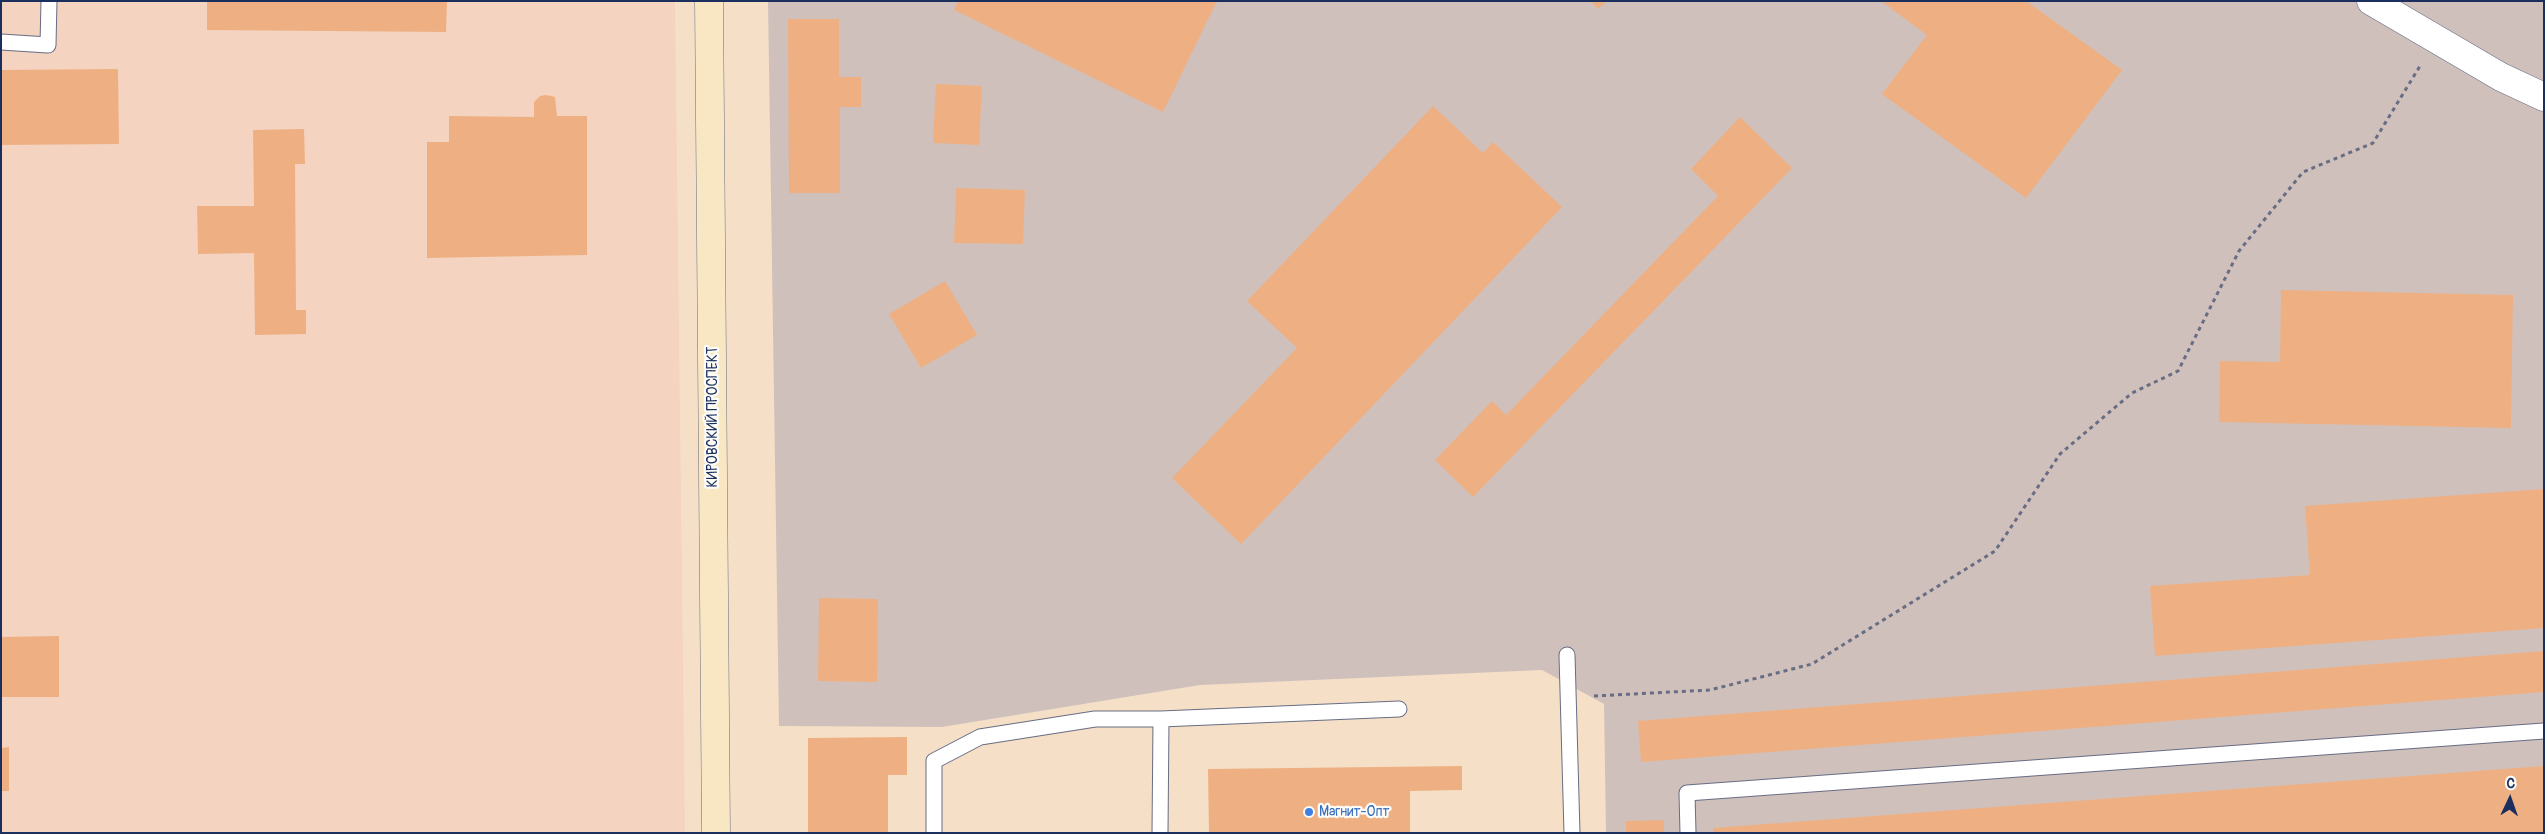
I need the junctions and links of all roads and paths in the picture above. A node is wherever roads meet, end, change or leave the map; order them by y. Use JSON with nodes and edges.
{"nodes":[{"id":1,"x":49,"y":1,"type":"edge"},
{"id":2,"x":709,"y":1,"type":"edge"},
{"id":3,"x":2371,"y":1,"type":"edge"},
{"id":4,"x":2436,"y":40,"type":"junction"},
{"id":5,"x":1,"y":42,"type":"edge"},
{"id":6,"x":2544,"y":96,"type":"edge"},
{"id":7,"x":1567,"y":655,"type":"dead end"},
{"id":8,"x":1568,"y":697,"type":"junction"},
{"id":9,"x":1399,"y":709,"type":"dead end"},
{"id":10,"x":1161,"y":719,"type":"junction"},
{"id":11,"x":2544,"y":731,"type":"edge"},
{"id":12,"x":716,"y":833,"type":"edge"},
{"id":13,"x":934,"y":833,"type":"edge"},
{"id":14,"x":1160,"y":833,"type":"edge"},
{"id":15,"x":1572,"y":833,"type":"edge"},
{"id":16,"x":1688,"y":833,"type":"edge"}],
"edges":[{"from":1,"to":5,"type":"lane"},
{"from":2,"to":12,"type":"main road","name":"КИРОВСКИЙ ПРОСПЕКТ"},
{"from":3,"to":4,"type":"street"},
{"from":4,"to":6,"type":"street"},
{"from":4,"to":8,"type":"path"},
{"from":7,"to":8,"type":"lane"},
{"from":8,"to":15,"type":"lane"},
{"from":9,"to":10,"type":"lane"},
{"from":10,"to":13,"type":"lane"},
{"from":10,"to":14,"type":"lane"},
{"from":11,"to":16,"type":"lane"}]}
